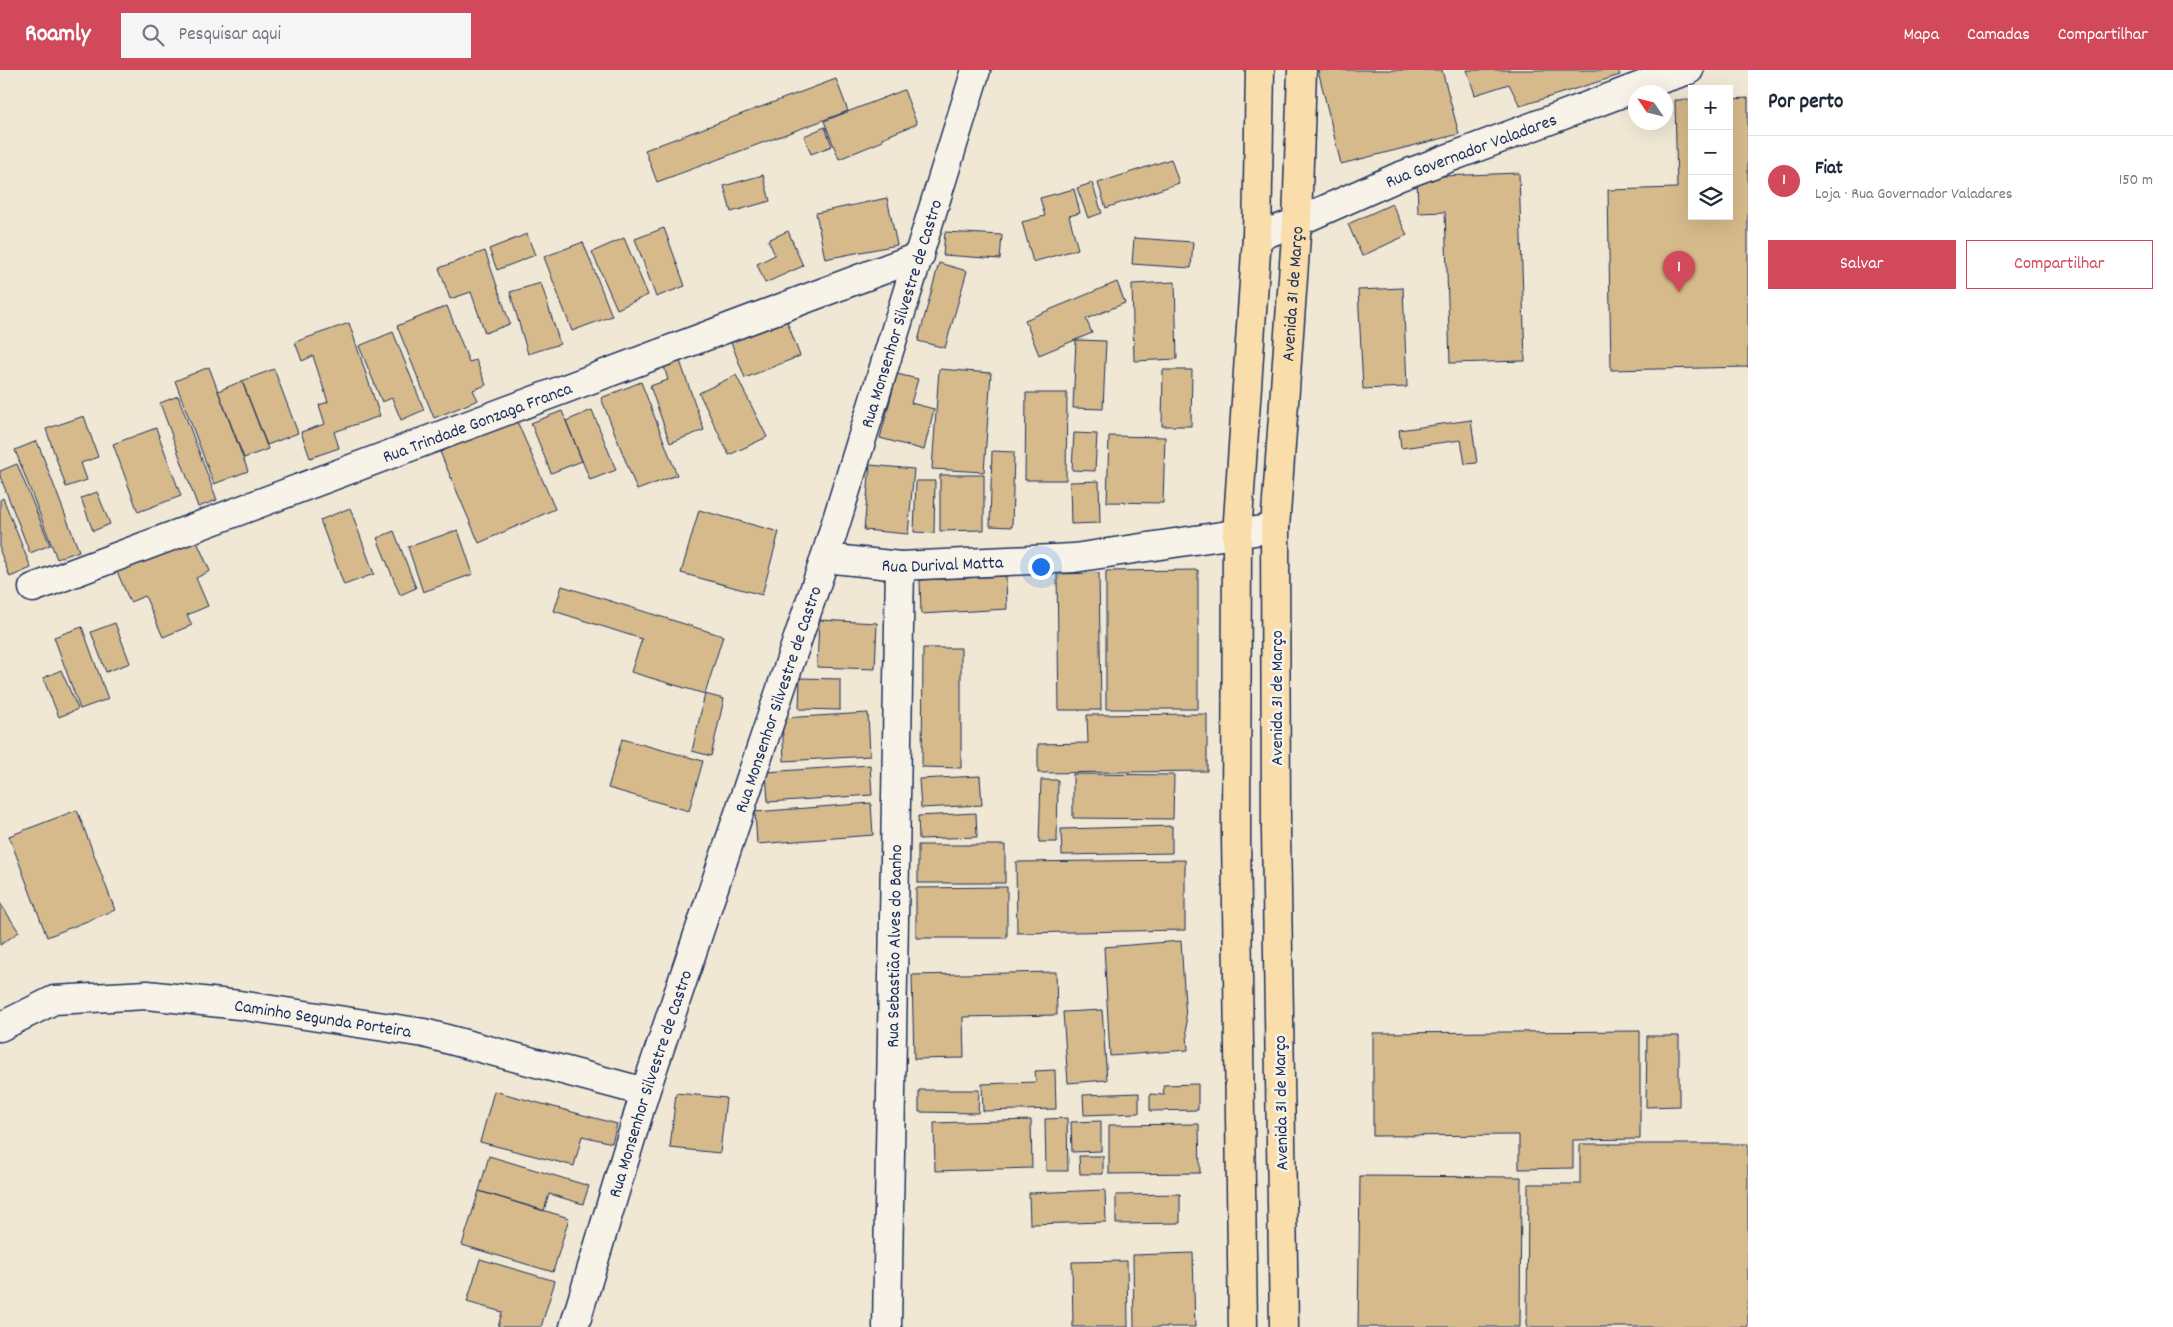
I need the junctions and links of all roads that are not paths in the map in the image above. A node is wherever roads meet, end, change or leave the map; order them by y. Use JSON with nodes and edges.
{"nodes":[{"id":1,"x":976,"y":70,"type":"edge"},
{"id":2,"x":1260,"y":70,"type":"edge"},
{"id":3,"x":1302,"y":70,"type":"edge"},
{"id":4,"x":1689,"y":70,"type":"edge"},
{"id":5,"x":1646,"y":77,"type":"edge"},
{"id":6,"x":1297,"y":222,"type":"junction"},
{"id":7,"x":1257,"y":237,"type":"junction"},
{"id":8,"x":920,"y":256,"type":"junction"},
{"id":9,"x":1275,"y":528,"type":"junction"},
{"id":10,"x":1236,"y":535,"type":"junction"},
{"id":11,"x":825,"y":558,"type":"junction"},
{"id":12,"x":900,"y":566,"type":"junction"},
{"id":13,"x":33,"y":588,"type":"dead end"},
{"id":14,"x":0,"y":1027,"type":"edge"},
{"id":15,"x":645,"y":1092,"type":"junction"},
{"id":16,"x":574,"y":1327,"type":"edge"},
{"id":17,"x":887,"y":1327,"type":"edge"},
{"id":18,"x":1243,"y":1327,"type":"edge"},
{"id":19,"x":1284,"y":1327,"type":"edge"}],
"edges":[{"from":1,"to":8,"type":"street","name":"Rua Monsenhor Silvestre de Castro"},
{"from":2,"to":7,"type":"main road"},
{"from":3,"to":6,"type":"main road","name":"Avenida 31 de Março"},
{"from":4,"to":5,"type":"street","name":"Rua Governador Valadares"},
{"from":5,"to":6,"type":"street","name":"Rua Governador Valadares"},
{"from":6,"to":7,"type":"street","name":"Rua Governador Valadares"},
{"from":6,"to":9,"type":"main road","name":"Avenida 31 de Março"},
{"from":7,"to":10,"type":"main road"},
{"from":8,"to":11,"type":"street","name":"Rua Monsenhor Silvestre de Castro"},
{"from":8,"to":13,"type":"street","name":"Rua Trindade Gonzaga Franca"},
{"from":9,"to":10,"type":"street","name":"Rua Durival Matta"},
{"from":9,"to":19,"type":"main road","name":"Avenida 31 de Março"},
{"from":10,"to":12,"type":"street","name":"Rua Durival Matta"},
{"from":10,"to":18,"type":"main road"},
{"from":11,"to":12,"type":"street","name":"Rua Durival Matta"},
{"from":11,"to":15,"type":"street","name":"Rua Monsenhor Silvestre de Castro"},
{"from":12,"to":17,"type":"street","name":"Rua Sebastião Alves do Banho"},
{"from":14,"to":15,"type":"street","name":"Caminho Segunda Porteira"},
{"from":15,"to":16,"type":"street","name":"Rua Monsenhor Silvestre de Castro"}]}
